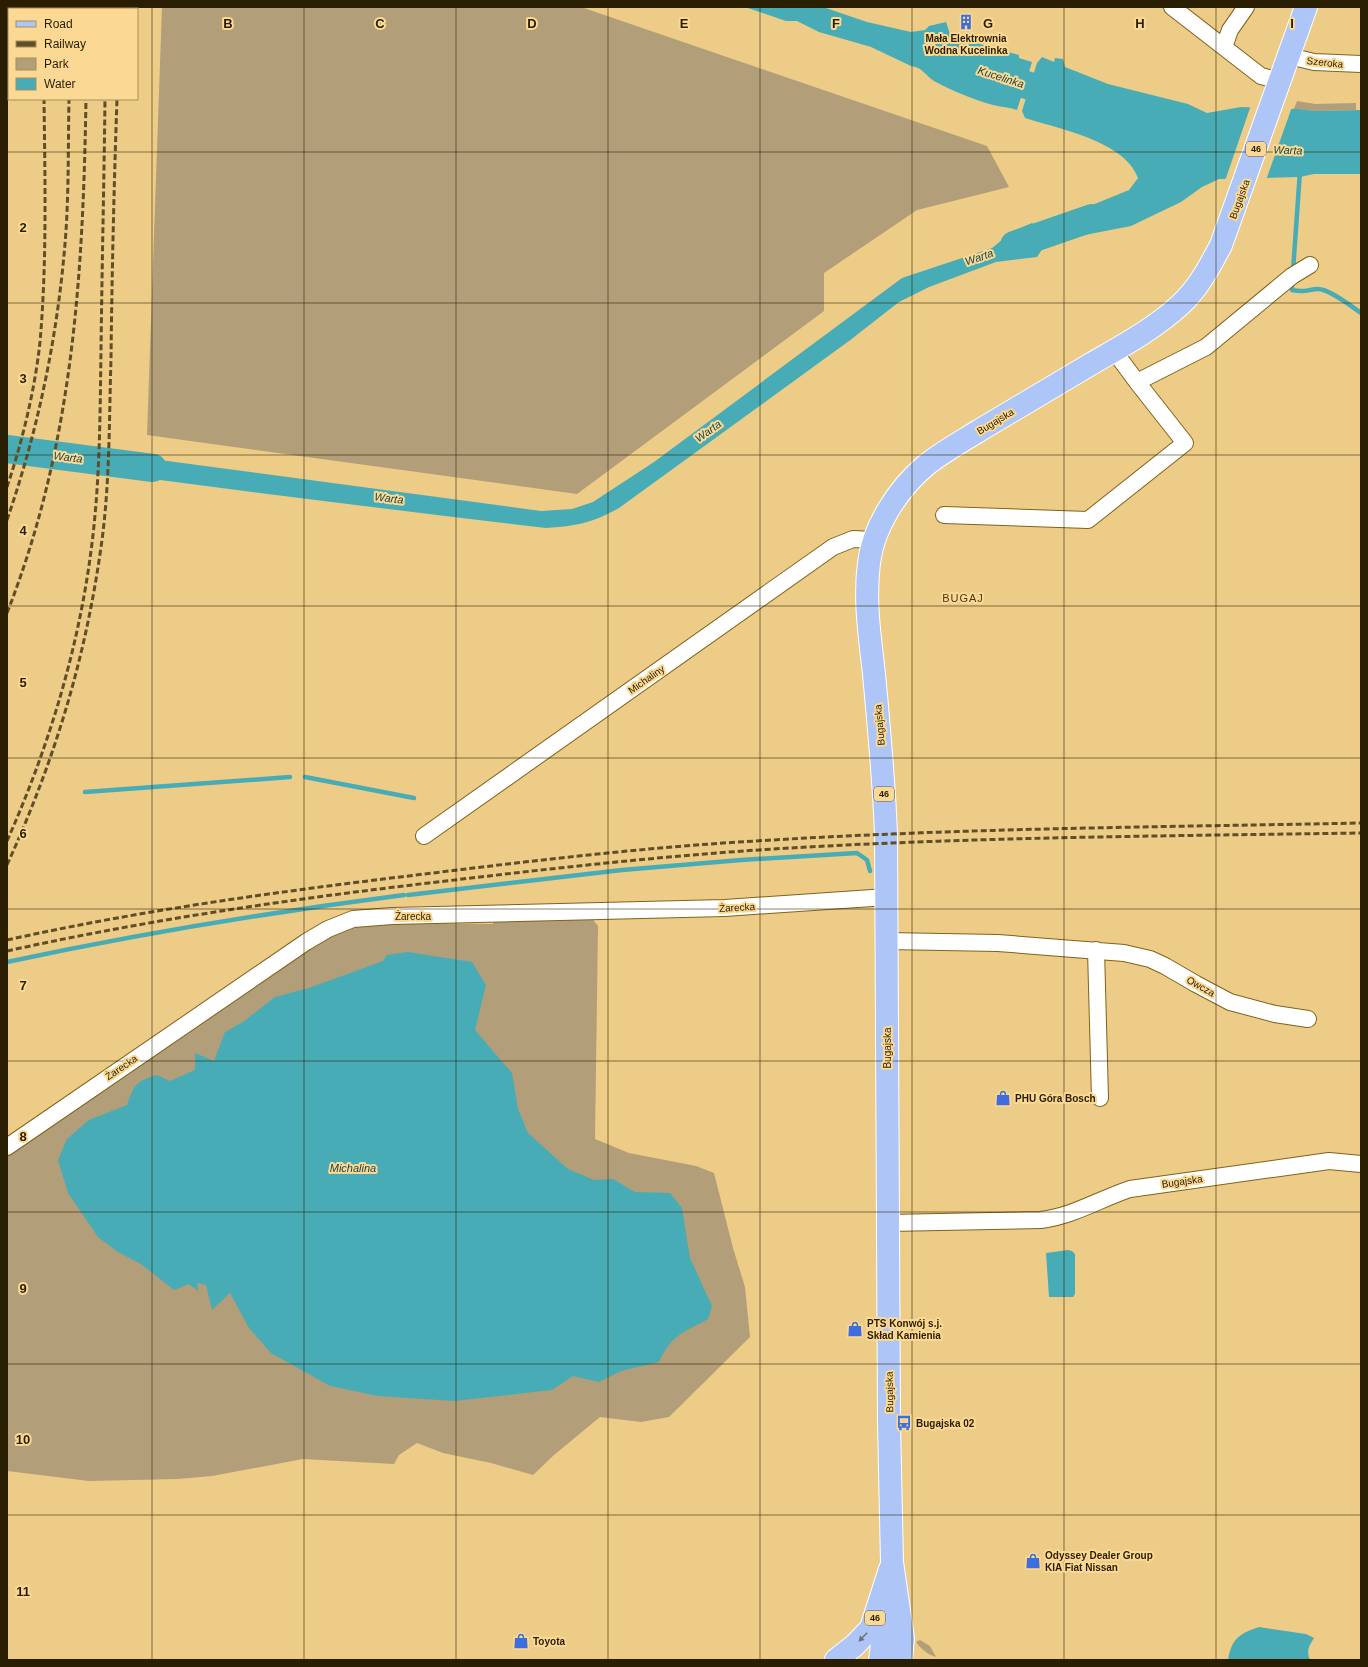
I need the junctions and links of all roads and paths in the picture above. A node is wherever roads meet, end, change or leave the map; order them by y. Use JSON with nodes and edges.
{"nodes":[{"id":1,"x":1172,"y":7,"type":"edge"},
{"id":2,"x":1246,"y":7,"type":"edge"},
{"id":3,"x":1306,"y":7,"type":"edge"},
{"id":4,"x":1224,"y":47,"type":"junction"},
{"id":5,"x":1289,"y":56,"type":"junction"},
{"id":6,"x":1361,"y":64,"type":"edge"},
{"id":7,"x":1278,"y":89,"type":"junction"},
{"id":8,"x":1310,"y":265,"type":"dead end"},
{"id":9,"x":1114,"y":351,"type":"junction"},
{"id":10,"x":1137,"y":382,"type":"junction"},
{"id":11,"x":944,"y":515,"type":"dead end"},
{"id":12,"x":874,"y":540,"type":"junction"},
{"id":13,"x":424,"y":836,"type":"dead end"},
{"id":14,"x":888,"y":898,"type":"junction"},
{"id":15,"x":887,"y":941,"type":"junction"},
{"id":16,"x":1096,"y":950,"type":"junction"},
{"id":17,"x":1308,"y":1020,"type":"dead end"},
{"id":18,"x":1100,"y":1098,"type":"dead end"},
{"id":19,"x":7,"y":1147,"type":"edge"},
{"id":20,"x":1361,"y":1164,"type":"edge"},
{"id":21,"x":888,"y":1222,"type":"junction"},
{"id":22,"x":892,"y":1562,"type":"junction"},
{"id":23,"x":836,"y":1660,"type":"edge"},
{"id":24,"x":880,"y":1660,"type":"edge"},
{"id":25,"x":901,"y":1660,"type":"edge"}],
"edges":[{"from":1,"to":4,"type":"street"},
{"from":2,"to":4,"type":"street"},
{"from":3,"to":5,"type":"main road","name":"Bugajska","number":"46"},
{"from":4,"to":7,"type":"street"},
{"from":5,"to":6,"type":"street","name":"Szeroka"},
{"from":5,"to":7,"type":"main road","name":"Bugajska","number":"46"},
{"from":7,"to":9,"type":"main road","name":"Bugajska","number":"46"},
{"from":8,"to":10,"type":"street"},
{"from":9,"to":10,"type":"street"},
{"from":9,"to":12,"type":"main road","name":"Bugajska","number":"46"},
{"from":10,"to":11,"type":"street"},
{"from":12,"to":13,"type":"street","name":"Michaliny"},
{"from":12,"to":14,"type":"main road","name":"Bugajska","number":"46"},
{"from":14,"to":15,"type":"main road","name":"Bugajska","number":"46"},
{"from":14,"to":19,"type":"street","name":"Żarecka"},
{"from":15,"to":16,"type":"street","name":"Owcza"},
{"from":15,"to":21,"type":"main road","name":"Bugajska","number":"46"},
{"from":16,"to":17,"type":"street","name":"Owcza"},
{"from":16,"to":18,"type":"street"},
{"from":20,"to":21,"type":"street","name":"Bugajska"},
{"from":21,"to":22,"type":"main road","name":"Bugajska","number":"46"},
{"from":22,"to":23,"type":"main road","number":"46","one_way":true},
{"from":22,"to":24,"type":"main road","name":"Bugajska"},
{"from":22,"to":25,"type":"main road","name":"Bugajska","number":"46"}]}
